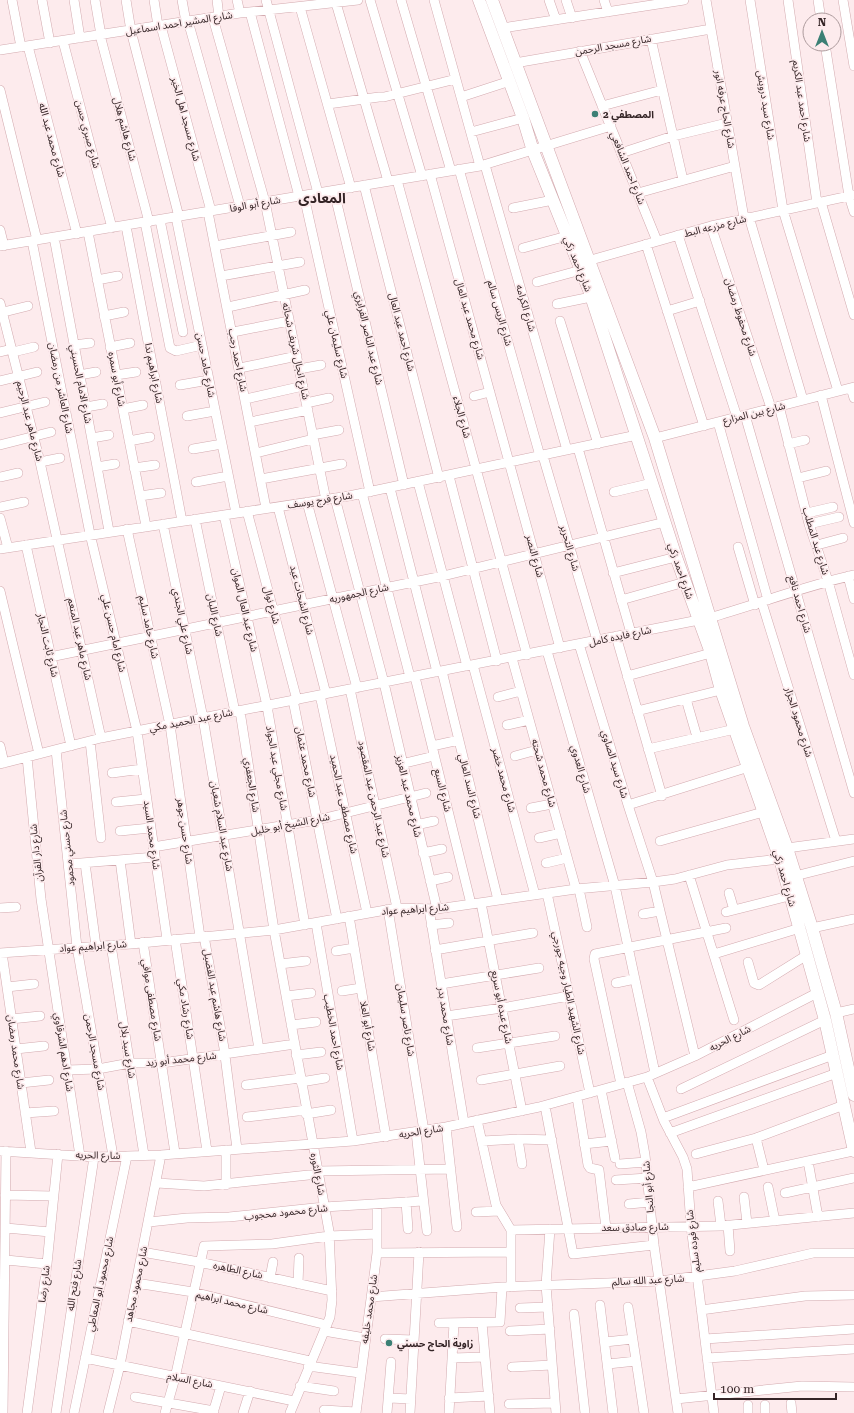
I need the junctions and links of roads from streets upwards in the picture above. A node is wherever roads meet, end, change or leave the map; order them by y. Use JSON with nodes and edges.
{"nodes":[{"id":1,"x":12,"y":0,"type":"edge"},
{"id":2,"x":42,"y":0,"type":"edge"},
{"id":3,"x":74,"y":0,"type":"edge"},
{"id":4,"x":95,"y":0,"type":"edge"},
{"id":5,"x":126,"y":0,"type":"edge"},
{"id":6,"x":154,"y":0,"type":"edge"},
{"id":7,"x":182,"y":0,"type":"edge"},
{"id":8,"x":216,"y":0,"type":"edge"},
{"id":9,"x":237,"y":0,"type":"edge"},
{"id":10,"x":266,"y":0,"type":"edge"},
{"id":11,"x":358,"y":0,"type":"edge"},
{"id":12,"x":370,"y":0,"type":"edge"},
{"id":13,"x":401,"y":0,"type":"edge"},
{"id":14,"x":434,"y":0,"type":"edge"},
{"id":15,"x":479,"y":0,"type":"edge"},
{"id":16,"x":492,"y":0,"type":"edge"},
{"id":17,"x":549,"y":0,"type":"edge"},
{"id":18,"x":566,"y":0,"type":"edge"},
{"id":19,"x":604,"y":0,"type":"edge"},
{"id":20,"x":682,"y":0,"type":"edge"},
{"id":21,"x":706,"y":0,"type":"edge"},
{"id":22,"x":750,"y":0,"type":"edge"},
{"id":23,"x":788,"y":0,"type":"edge"},
{"id":24,"x":818,"y":0,"type":"edge"},
{"id":25,"x":843,"y":0,"type":"edge"},
{"id":26,"x":326,"y":2,"type":"edge"},
{"id":27,"x":336,"y":3,"type":"junction"},
{"id":28,"x":643,"y":3,"type":"edge"},
{"id":29,"x":299,"y":4,"type":"edge"},
{"id":30,"x":267,"y":10,"type":"junction"},
{"id":31,"x":250,"y":12,"type":"junction"},
{"id":32,"x":608,"y":12,"type":"junction"},
{"id":33,"x":820,"y":12,"type":"edge"},
{"id":34,"x":240,"y":13,"type":"junction"},
{"id":35,"x":216,"y":17,"type":"junction"},
{"id":36,"x":572,"y":18,"type":"junction"},
{"id":37,"x":556,"y":20,"type":"junction"},
{"id":38,"x":187,"y":22,"type":"junction"},
{"id":39,"x":160,"y":26,"type":"junction"},
{"id":40,"x":502,"y":28,"type":"junction"},
{"id":41,"x":711,"y":29,"type":"junction"},
{"id":42,"x":131,"y":31,"type":"junction"},
{"id":43,"x":101,"y":35,"type":"junction"},
{"id":44,"x":80,"y":38,"type":"junction"},
{"id":45,"x":651,"y":39,"type":"junction"},
{"id":46,"x":63,"y":41,"type":"junction"},
{"id":47,"x":50,"y":43,"type":"junction"},
{"id":48,"x":24,"y":46,"type":"junction"},
{"id":49,"x":0,"y":50,"type":"edge"},
{"id":50,"x":580,"y":51,"type":"junction"},
{"id":51,"x":826,"y":52,"type":"edge"},
{"id":52,"x":515,"y":63,"type":"junction"},
{"id":53,"x":854,"y":66,"type":"edge"},
{"id":54,"x":456,"y":79,"type":"junction"},
{"id":55,"x":510,"y":81,"type":"junction"},
{"id":56,"x":426,"y":86,"type":"junction"},
{"id":57,"x":0,"y":90,"type":"edge"},
{"id":58,"x":662,"y":90,"type":"junction"},
{"id":59,"x":397,"y":94,"type":"junction"},
{"id":60,"x":461,"y":97,"type":"junction"},
{"id":61,"x":364,"y":99,"type":"junction"},
{"id":62,"x":328,"y":104,"type":"junction"},
{"id":63,"x":602,"y":106,"type":"junction"},
{"id":64,"x":523,"y":118,"type":"junction"},
{"id":65,"x":727,"y":123,"type":"junction"},
{"id":66,"x":611,"y":126,"type":"junction"},
{"id":67,"x":471,"y":132,"type":"junction"},
{"id":68,"x":673,"y":136,"type":"junction"},
{"id":69,"x":547,"y":146,"type":"junction"},
{"id":70,"x":533,"y":151,"type":"junction"},
{"id":71,"x":621,"y":153,"type":"junction"},
{"id":72,"x":483,"y":165,"type":"junction"},
{"id":73,"x":735,"y":166,"type":"junction"},
{"id":74,"x":455,"y":170,"type":"junction"},
{"id":75,"x":426,"y":175,"type":"junction"},
{"id":76,"x":683,"y":180,"type":"junction"},
{"id":77,"x":393,"y":181,"type":"junction"},
{"id":78,"x":364,"y":185,"type":"junction"},
{"id":79,"x":351,"y":188,"type":"junction"},
{"id":80,"x":334,"y":190,"type":"junction"},
{"id":81,"x":318,"y":193,"type":"junction"},
{"id":82,"x":638,"y":193,"type":"junction"},
{"id":83,"x":852,"y":195,"type":"edge"},
{"id":84,"x":302,"y":196,"type":"junction"},
{"id":85,"x":553,"y":200,"type":"junction"},
{"id":86,"x":265,"y":202,"type":"junction"},
{"id":87,"x":819,"y":202,"type":"junction"},
{"id":88,"x":240,"y":206,"type":"junction"},
{"id":89,"x":513,"y":208,"type":"dead end"},
{"id":90,"x":783,"y":210,"type":"junction"},
{"id":91,"x":210,"y":212,"type":"junction"},
{"id":92,"x":854,"y":212,"type":"edge"},
{"id":93,"x":178,"y":217,"type":"junction"},
{"id":94,"x":746,"y":218,"type":"junction"},
{"id":95,"x":160,"y":220,"type":"junction"},
{"id":96,"x":147,"y":222,"type":"junction"},
{"id":97,"x":126,"y":226,"type":"junction"},
{"id":98,"x":711,"y":226,"type":"junction"},
{"id":99,"x":112,"y":228,"type":"junction"},
{"id":100,"x":0,"y":230,"type":"edge"},
{"id":101,"x":88,"y":232,"type":"junction"},
{"id":102,"x":290,"y":232,"type":"dead end"},
{"id":103,"x":77,"y":234,"type":"junction"},
{"id":104,"x":272,"y":235,"type":"junction"},
{"id":105,"x":678,"y":235,"type":"junction"},
{"id":106,"x":567,"y":236,"type":"junction"},
{"id":107,"x":54,"y":237,"type":"junction"},
{"id":108,"x":34,"y":241,"type":"junction"},
{"id":109,"x":657,"y":241,"type":"junction"},
{"id":110,"x":646,"y":244,"type":"junction"},
{"id":111,"x":2,"y":246,"type":"edge"},
{"id":112,"x":215,"y":246,"type":"junction"},
{"id":113,"x":523,"y":248,"type":"dead end"},
{"id":114,"x":300,"y":262,"type":"dead end"},
{"id":115,"x":583,"y":264,"type":"junction"},
{"id":116,"x":278,"y":265,"type":"junction"},
{"id":117,"x":118,"y":276,"type":"dead end"},
{"id":118,"x":221,"y":276,"type":"junction"},
{"id":119,"x":97,"y":280,"type":"junction"},
{"id":120,"x":537,"y":282,"type":"dead end"},
{"id":121,"x":305,"y":290,"type":"dead end"},
{"id":122,"x":284,"y":294,"type":"junction"},
{"id":123,"x":591,"y":297,"type":"junction"},
{"id":124,"x":700,"y":301,"type":"junction"},
{"id":125,"x":0,"y":303,"type":"edge"},
{"id":126,"x":557,"y":304,"type":"dead end"},
{"id":127,"x":28,"y":306,"type":"dead end"},
{"id":128,"x":228,"y":307,"type":"junction"},
{"id":129,"x":667,"y":311,"type":"junction"},
{"id":130,"x":124,"y":312,"type":"dead end"},
{"id":131,"x":1,"y":313,"type":"edge"},
{"id":132,"x":854,"y":315,"type":"edge"},
{"id":133,"x":104,"y":316,"type":"junction"},
{"id":134,"x":289,"y":321,"type":"junction"},
{"id":135,"x":560,"y":321,"type":"dead end"},
{"id":136,"x":183,"y":332,"type":"dead end"},
{"id":137,"x":232,"y":332,"type":"junction"},
{"id":138,"x":90,"y":343,"type":"dead end"},
{"id":139,"x":130,"y":343,"type":"dead end"},
{"id":140,"x":74,"y":345,"type":"junction"},
{"id":141,"x":202,"y":345,"type":"junction"},
{"id":142,"x":34,"y":347,"type":"dead end"},
{"id":143,"x":110,"y":347,"type":"junction"},
{"id":144,"x":12,"y":350,"type":"junction"},
{"id":145,"x":0,"y":352,"type":"edge"},
{"id":146,"x":297,"y":356,"type":"junction"},
{"id":147,"x":320,"y":365,"type":"dead end"},
{"id":148,"x":240,"y":368,"type":"junction"},
{"id":149,"x":299,"y":369,"type":"junction"},
{"id":150,"x":37,"y":372,"type":"dead end"},
{"id":151,"x":96,"y":372,"type":"dead end"},
{"id":152,"x":136,"y":372,"type":"dead end"},
{"id":153,"x":79,"y":375,"type":"junction"},
{"id":154,"x":116,"y":375,"type":"junction"},
{"id":155,"x":19,"y":376,"type":"junction"},
{"id":156,"x":209,"y":380,"type":"junction"},
{"id":157,"x":0,"y":381,"type":"edge"},
{"id":158,"x":180,"y":385,"type":"dead end"},
{"id":159,"x":303,"y":386,"type":"junction"},
{"id":160,"x":853,"y":387,"type":"edge"},
{"id":161,"x":838,"y":391,"type":"junction"},
{"id":162,"x":490,"y":392,"type":"junction"},
{"id":163,"x":474,"y":396,"type":"dead end"},
{"id":164,"x":821,"y":396,"type":"junction"},
{"id":165,"x":329,"y":398,"type":"dead end"},
{"id":166,"x":854,"y":398,"type":"edge"},
{"id":167,"x":246,"y":399,"type":"junction"},
{"id":168,"x":803,"y":400,"type":"junction"},
{"id":169,"x":45,"y":402,"type":"dead end"},
{"id":170,"x":102,"y":404,"type":"dead end"},
{"id":171,"x":143,"y":405,"type":"dead end"},
{"id":172,"x":307,"y":406,"type":"junction"},
{"id":173,"x":26,"y":407,"type":"junction"},
{"id":174,"x":86,"y":407,"type":"junction"},
{"id":175,"x":775,"y":407,"type":"junction"},
{"id":176,"x":123,"y":409,"type":"junction"},
{"id":177,"x":215,"y":411,"type":"junction"},
{"id":178,"x":0,"y":413,"type":"edge"},
{"id":179,"x":187,"y":416,"type":"dead end"},
{"id":180,"x":741,"y":416,"type":"junction"},
{"id":181,"x":250,"y":422,"type":"junction"},
{"id":182,"x":718,"y":422,"type":"junction"},
{"id":183,"x":704,"y":426,"type":"junction"},
{"id":184,"x":339,"y":430,"type":"dead end"},
{"id":185,"x":51,"y":432,"type":"dead end"},
{"id":186,"x":110,"y":435,"type":"dead end"},
{"id":187,"x":637,"y":435,"type":"junction"},
{"id":188,"x":34,"y":436,"type":"junction"},
{"id":189,"x":150,"y":437,"type":"dead end"},
{"id":190,"x":313,"y":437,"type":"junction"},
{"id":191,"x":92,"y":438,"type":"junction"},
{"id":192,"x":654,"y":438,"type":"junction"},
{"id":193,"x":804,"y":440,"type":"dead end"},
{"id":194,"x":129,"y":441,"type":"junction"},
{"id":195,"x":222,"y":444,"type":"junction"},
{"id":196,"x":598,"y":444,"type":"junction"},
{"id":197,"x":788,"y":444,"type":"junction"},
{"id":198,"x":0,"y":445,"type":"edge"},
{"id":199,"x":578,"y":448,"type":"junction"},
{"id":200,"x":193,"y":449,"type":"dead end"},
{"id":201,"x":567,"y":450,"type":"junction"},
{"id":202,"x":256,"y":453,"type":"junction"},
{"id":203,"x":541,"y":456,"type":"junction"},
{"id":204,"x":60,"y":458,"type":"dead end"},
{"id":205,"x":40,"y":462,"type":"junction"},
{"id":206,"x":510,"y":463,"type":"junction"},
{"id":207,"x":115,"y":464,"type":"dead end"},
{"id":208,"x":155,"y":464,"type":"dead end"},
{"id":209,"x":342,"y":464,"type":"dead end"},
{"id":210,"x":97,"y":467,"type":"junction"},
{"id":211,"x":134,"y":468,"type":"junction"},
{"id":212,"x":319,"y":468,"type":"junction"},
{"id":213,"x":476,"y":470,"type":"junction"},
{"id":214,"x":826,"y":471,"type":"dead end"},
{"id":215,"x":18,"y":473,"type":"dead end"},
{"id":216,"x":228,"y":476,"type":"junction"},
{"id":217,"x":449,"y":476,"type":"junction"},
{"id":218,"x":0,"y":477,"type":"edge"},
{"id":219,"x":439,"y":478,"type":"junction"},
{"id":220,"x":798,"y":478,"type":"junction"},
{"id":221,"x":261,"y":480,"type":"junction"},
{"id":222,"x":196,"y":482,"type":"dead end"},
{"id":223,"x":418,"y":482,"type":"junction"},
{"id":224,"x":652,"y":483,"type":"junction"},
{"id":225,"x":404,"y":485,"type":"junction"},
{"id":226,"x":390,"y":488,"type":"junction"},
{"id":227,"x":614,"y":492,"type":"dead end"},
{"id":228,"x":161,"y":493,"type":"dead end"},
{"id":229,"x":366,"y":493,"type":"junction"},
{"id":230,"x":140,"y":496,"type":"junction"},
{"id":231,"x":330,"y":499,"type":"junction"},
{"id":232,"x":24,"y":502,"type":"dead end"},
{"id":233,"x":307,"y":502,"type":"junction"},
{"id":234,"x":0,"y":507,"type":"edge"},
{"id":235,"x":278,"y":507,"type":"junction"},
{"id":236,"x":833,"y":507,"type":"dead end"},
{"id":237,"x":266,"y":508,"type":"junction"},
{"id":238,"x":247,"y":511,"type":"junction"},
{"id":239,"x":236,"y":513,"type":"junction"},
{"id":240,"x":807,"y":513,"type":"junction"},
{"id":241,"x":224,"y":515,"type":"junction"},
{"id":242,"x":840,"y":517,"type":"dead end"},
{"id":243,"x":0,"y":518,"type":"edge"},
{"id":244,"x":195,"y":519,"type":"junction"},
{"id":245,"x":182,"y":521,"type":"junction"},
{"id":246,"x":665,"y":522,"type":"junction"},
{"id":247,"x":854,"y":523,"type":"edge"},
{"id":248,"x":162,"y":524,"type":"junction"},
{"id":249,"x":810,"y":524,"type":"junction"},
{"id":250,"x":146,"y":526,"type":"junction"},
{"id":251,"x":127,"y":529,"type":"junction"},
{"id":252,"x":110,"y":531,"type":"junction"},
{"id":253,"x":90,"y":534,"type":"junction"},
{"id":254,"x":604,"y":537,"type":"junction"},
{"id":255,"x":843,"y":538,"type":"dead end"},
{"id":256,"x":58,"y":540,"type":"junction"},
{"id":257,"x":26,"y":545,"type":"junction"},
{"id":258,"x":569,"y":545,"type":"junction"},
{"id":259,"x":817,"y":545,"type":"junction"},
{"id":260,"x":738,"y":547,"type":"dead end"},
{"id":261,"x":4,"y":549,"type":"edge"},
{"id":262,"x":534,"y":554,"type":"junction"},
{"id":263,"x":676,"y":557,"type":"junction"},
{"id":264,"x":502,"y":561,"type":"junction"},
{"id":265,"x":473,"y":568,"type":"junction"},
{"id":266,"x":613,"y":573,"type":"junction"},
{"id":267,"x":443,"y":576,"type":"junction"},
{"id":268,"x":851,"y":576,"type":"edge"},
{"id":269,"x":828,"y":581,"type":"junction"},
{"id":270,"x":414,"y":582,"type":"junction"},
{"id":271,"x":685,"y":582,"type":"junction"},
{"id":272,"x":387,"y":587,"type":"junction"},
{"id":273,"x":0,"y":591,"type":"edge"},
{"id":274,"x":796,"y":591,"type":"junction"},
{"id":275,"x":361,"y":593,"type":"junction"},
{"id":276,"x":333,"y":599,"type":"junction"},
{"id":277,"x":854,"y":599,"type":"edge"},
{"id":278,"x":621,"y":600,"type":"junction"},
{"id":279,"x":762,"y":603,"type":"junction"},
{"id":280,"x":303,"y":606,"type":"junction"},
{"id":281,"x":274,"y":612,"type":"junction"},
{"id":282,"x":247,"y":618,"type":"junction"},
{"id":283,"x":704,"y":619,"type":"junction"},
{"id":284,"x":217,"y":624,"type":"junction"},
{"id":285,"x":185,"y":630,"type":"junction"},
{"id":286,"x":631,"y":633,"type":"junction"},
{"id":287,"x":616,"y":636,"type":"junction"},
{"id":288,"x":151,"y":637,"type":"junction"},
{"id":289,"x":597,"y":640,"type":"junction"},
{"id":290,"x":117,"y":644,"type":"junction"},
{"id":291,"x":579,"y":644,"type":"junction"},
{"id":292,"x":560,"y":648,"type":"junction"},
{"id":293,"x":83,"y":651,"type":"junction"},
{"id":294,"x":547,"y":651,"type":"junction"},
{"id":295,"x":711,"y":653,"type":"junction"},
{"id":296,"x":527,"y":655,"type":"junction"},
{"id":297,"x":50,"y":657,"type":"junction"},
{"id":298,"x":512,"y":658,"type":"junction"},
{"id":299,"x":497,"y":661,"type":"junction"},
{"id":300,"x":470,"y":666,"type":"junction"},
{"id":301,"x":439,"y":672,"type":"junction"},
{"id":302,"x":854,"y":674,"type":"edge"},
{"id":303,"x":627,"y":676,"type":"junction"},
{"id":304,"x":412,"y":677,"type":"junction"},
{"id":305,"x":384,"y":683,"type":"junction"},
{"id":306,"x":354,"y":688,"type":"junction"},
{"id":307,"x":721,"y":690,"type":"junction"},
{"id":308,"x":521,"y":691,"type":"junction"},
{"id":309,"x":323,"y":695,"type":"junction"},
{"id":310,"x":498,"y":697,"type":"dead end"},
{"id":311,"x":686,"y":699,"type":"junction"},
{"id":312,"x":295,"y":700,"type":"junction"},
{"id":313,"x":267,"y":706,"type":"junction"},
{"id":314,"x":238,"y":711,"type":"junction"},
{"id":315,"x":637,"y":711,"type":"junction"},
{"id":316,"x":204,"y":718,"type":"junction"},
{"id":317,"x":529,"y":720,"type":"junction"},
{"id":318,"x":170,"y":725,"type":"junction"},
{"id":319,"x":507,"y":725,"type":"dead end"},
{"id":320,"x":735,"y":729,"type":"junction"},
{"id":321,"x":137,"y":731,"type":"junction"},
{"id":322,"x":697,"y":737,"type":"junction"},
{"id":323,"x":101,"y":738,"type":"junction"},
{"id":324,"x":459,"y":740,"type":"junction"},
{"id":325,"x":90,"y":741,"type":"junction"},
{"id":326,"x":0,"y":746,"type":"edge"},
{"id":327,"x":72,"y":746,"type":"junction"},
{"id":328,"x":432,"y":746,"type":"junction"},
{"id":329,"x":648,"y":749,"type":"junction"},
{"id":330,"x":56,"y":750,"type":"junction"},
{"id":331,"x":538,"y":750,"type":"junction"},
{"id":332,"x":39,"y":754,"type":"junction"},
{"id":333,"x":434,"y":756,"type":"junction"},
{"id":334,"x":515,"y":756,"type":"dead end"},
{"id":335,"x":27,"y":757,"type":"junction"},
{"id":336,"x":2,"y":763,"type":"edge"},
{"id":337,"x":401,"y":764,"type":"junction"},
{"id":338,"x":753,"y":766,"type":"junction"},
{"id":339,"x":142,"y":769,"type":"junction"},
{"id":340,"x":112,"y":773,"type":"dead end"},
{"id":341,"x":854,"y":793,"type":"edge"},
{"id":342,"x":426,"y":794,"type":"dead end"},
{"id":343,"x":662,"y":796,"type":"junction"},
{"id":344,"x":409,"y":797,"type":"junction"},
{"id":345,"x":146,"y":800,"type":"junction"},
{"id":346,"x":116,"y":802,"type":"dead end"},
{"id":347,"x":552,"y":804,"type":"junction"},
{"id":348,"x":375,"y":805,"type":"junction"},
{"id":349,"x":628,"y":805,"type":"junction"},
{"id":350,"x":531,"y":808,"type":"dead end"},
{"id":351,"x":346,"y":812,"type":"junction"},
{"id":352,"x":763,"y":812,"type":"junction"},
{"id":353,"x":317,"y":820,"type":"junction"},
{"id":354,"x":434,"y":821,"type":"dead end"},
{"id":355,"x":287,"y":825,"type":"junction"},
{"id":356,"x":416,"y":825,"type":"junction"},
{"id":357,"x":150,"y":828,"type":"junction"},
{"id":358,"x":259,"y":830,"type":"junction"},
{"id":359,"x":120,"y":831,"type":"dead end"},
{"id":360,"x":561,"y":833,"type":"junction"},
{"id":361,"x":223,"y":836,"type":"junction"},
{"id":362,"x":101,"y":838,"type":"dead end"},
{"id":363,"x":539,"y":838,"type":"dead end"},
{"id":364,"x":854,"y":838,"type":"edge"},
{"id":365,"x":186,"y":841,"type":"junction"},
{"id":366,"x":660,"y":841,"type":"dead end"},
{"id":367,"x":836,"y":841,"type":"junction"},
{"id":368,"x":153,"y":846,"type":"junction"},
{"id":369,"x":787,"y":848,"type":"junction"},
{"id":370,"x":442,"y":849,"type":"dead end"},
{"id":371,"x":423,"y":853,"type":"junction"},
{"id":372,"x":155,"y":857,"type":"junction"},
{"id":373,"x":567,"y":858,"type":"junction"},
{"id":374,"x":780,"y":859,"type":"junction"},
{"id":375,"x":120,"y":860,"type":"junction"},
{"id":376,"x":854,"y":861,"type":"edge"},
{"id":377,"x":85,"y":863,"type":"junction"},
{"id":378,"x":546,"y":863,"type":"dead end"},
{"id":379,"x":69,"y":864,"type":"junction"},
{"id":380,"x":689,"y":875,"type":"junction"},
{"id":381,"x":795,"y":876,"type":"junction"},
{"id":382,"x":448,"y":877,"type":"dead end"},
{"id":383,"x":430,"y":881,"type":"junction"},
{"id":384,"x":654,"y":882,"type":"junction"},
{"id":385,"x":615,"y":886,"type":"junction"},
{"id":386,"x":577,"y":889,"type":"junction"},
{"id":387,"x":547,"y":893,"type":"junction"},
{"id":388,"x":729,"y":893,"type":"dead end"},
{"id":389,"x":535,"y":895,"type":"junction"},
{"id":390,"x":789,"y":896,"type":"junction"},
{"id":391,"x":498,"y":900,"type":"junction"},
{"id":392,"x":481,"y":903,"type":"junction"},
{"id":393,"x":471,"y":904,"type":"junction"},
{"id":394,"x":16,"y":907,"type":"dead end"},
{"id":395,"x":0,"y":908,"type":"edge"},
{"id":396,"x":392,"y":909,"type":"junction"},
{"id":397,"x":433,"y":909,"type":"junction"},
{"id":398,"x":660,"y":911,"type":"junction"},
{"id":399,"x":367,"y":913,"type":"junction"},
{"id":400,"x":643,"y":914,"type":"dead end"},
{"id":401,"x":349,"y":916,"type":"junction"},
{"id":402,"x":337,"y":919,"type":"junction"},
{"id":403,"x":854,"y":919,"type":"edge"},
{"id":404,"x":316,"y":923,"type":"junction"},
{"id":405,"x":449,"y":923,"type":"dead end"},
{"id":406,"x":305,"y":925,"type":"junction"},
{"id":407,"x":431,"y":925,"type":"junction"},
{"id":408,"x":587,"y":927,"type":"dead end"},
{"id":409,"x":726,"y":928,"type":"dead end"},
{"id":410,"x":800,"y":928,"type":"junction"},
{"id":411,"x":812,"y":928,"type":"junction"},
{"id":412,"x":274,"y":930,"type":"junction"},
{"id":413,"x":708,"y":932,"type":"junction"},
{"id":414,"x":240,"y":934,"type":"junction"},
{"id":415,"x":533,"y":934,"type":"dead end"},
{"id":416,"x":202,"y":937,"type":"junction"},
{"id":417,"x":171,"y":939,"type":"junction"},
{"id":418,"x":667,"y":940,"type":"junction"},
{"id":419,"x":489,"y":941,"type":"junction"},
{"id":420,"x":143,"y":942,"type":"junction"},
{"id":421,"x":131,"y":944,"type":"junction"},
{"id":422,"x":111,"y":945,"type":"junction"},
{"id":423,"x":96,"y":946,"type":"junction"},
{"id":424,"x":78,"y":948,"type":"junction"},
{"id":425,"x":354,"y":948,"type":"junction"},
{"id":426,"x":628,"y":948,"type":"junction"},
{"id":427,"x":49,"y":949,"type":"junction"},
{"id":428,"x":435,"y":950,"type":"junction"},
{"id":429,"x":336,"y":951,"type":"dead end"},
{"id":430,"x":1,"y":953,"type":"edge"},
{"id":431,"x":714,"y":954,"type":"junction"},
{"id":432,"x":808,"y":955,"type":"junction"},
{"id":433,"x":306,"y":961,"type":"dead end"},
{"id":434,"x":748,"y":962,"type":"dead end"},
{"id":435,"x":280,"y":964,"type":"junction"},
{"id":436,"x":538,"y":968,"type":"dead end"},
{"id":437,"x":824,"y":969,"type":"junction"},
{"id":438,"x":811,"y":973,"type":"junction"},
{"id":439,"x":496,"y":975,"type":"junction"},
{"id":440,"x":635,"y":979,"type":"junction"},
{"id":441,"x":616,"y":983,"type":"dead end"},
{"id":442,"x":34,"y":984,"type":"dead end"},
{"id":443,"x":441,"y":984,"type":"junction"},
{"id":444,"x":6,"y":987,"type":"junction"},
{"id":445,"x":361,"y":988,"type":"junction"},
{"id":446,"x":342,"y":991,"type":"dead end"},
{"id":447,"x":311,"y":993,"type":"dead end"},
{"id":448,"x":817,"y":993,"type":"junction"},
{"id":449,"x":286,"y":996,"type":"junction"},
{"id":450,"x":569,"y":996,"type":"junction"},
{"id":451,"x":502,"y":1008,"type":"junction"},
{"id":452,"x":854,"y":1009,"type":"edge"},
{"id":453,"x":836,"y":1013,"type":"junction"},
{"id":454,"x":40,"y":1016,"type":"dead end"},
{"id":455,"x":446,"y":1016,"type":"junction"},
{"id":456,"x":11,"y":1019,"type":"junction"},
{"id":457,"x":734,"y":1020,"type":"dead end"},
{"id":458,"x":825,"y":1020,"type":"junction"},
{"id":459,"x":316,"y":1022,"type":"dead end"},
{"id":460,"x":291,"y":1025,"type":"junction"},
{"id":461,"x":555,"y":1036,"type":"dead end"},
{"id":462,"x":509,"y":1043,"type":"junction"},
{"id":463,"x":294,"y":1044,"type":"junction"},
{"id":464,"x":44,"y":1046,"type":"dead end"},
{"id":465,"x":477,"y":1048,"type":"dead end"},
{"id":466,"x":16,"y":1049,"type":"junction"},
{"id":467,"x":259,"y":1049,"type":"junction"},
{"id":468,"x":321,"y":1052,"type":"dead end"},
{"id":469,"x":224,"y":1055,"type":"junction"},
{"id":470,"x":296,"y":1055,"type":"junction"},
{"id":471,"x":833,"y":1055,"type":"junction"},
{"id":472,"x":695,"y":1056,"type":"junction"},
{"id":473,"x":193,"y":1059,"type":"junction"},
{"id":474,"x":130,"y":1063,"type":"junction"},
{"id":475,"x":162,"y":1063,"type":"junction"},
{"id":476,"x":560,"y":1066,"type":"dead end"},
{"id":477,"x":98,"y":1069,"type":"junction"},
{"id":478,"x":67,"y":1070,"type":"junction"},
{"id":479,"x":837,"y":1073,"type":"junction"},
{"id":480,"x":515,"y":1074,"type":"junction"},
{"id":481,"x":651,"y":1075,"type":"junction"},
{"id":482,"x":325,"y":1078,"type":"dead end"},
{"id":483,"x":49,"y":1080,"type":"dead end"},
{"id":484,"x":300,"y":1080,"type":"junction"},
{"id":485,"x":481,"y":1080,"type":"dead end"},
{"id":486,"x":21,"y":1083,"type":"junction"},
{"id":487,"x":624,"y":1083,"type":"junction"},
{"id":488,"x":246,"y":1085,"type":"dead end"},
{"id":489,"x":681,"y":1088,"type":"dead end"},
{"id":490,"x":601,"y":1090,"type":"junction"},
{"id":491,"x":590,"y":1093,"type":"junction"},
{"id":492,"x":854,"y":1095,"type":"edge"},
{"id":493,"x":577,"y":1097,"type":"junction"},
{"id":494,"x":844,"y":1104,"type":"junction"},
{"id":495,"x":545,"y":1106,"type":"junction"},
{"id":496,"x":331,"y":1110,"type":"dead end"},
{"id":497,"x":54,"y":1111,"type":"dead end"},
{"id":498,"x":522,"y":1111,"type":"junction"},
{"id":499,"x":306,"y":1112,"type":"junction"},
{"id":500,"x":25,"y":1114,"type":"junction"},
{"id":501,"x":247,"y":1117,"type":"dead end"},
{"id":502,"x":663,"y":1118,"type":"junction"},
{"id":503,"x":478,"y":1120,"type":"junction"},
{"id":504,"x":464,"y":1123,"type":"junction"},
{"id":505,"x":446,"y":1127,"type":"junction"},
{"id":506,"x":420,"y":1131,"type":"junction"},
{"id":507,"x":670,"y":1133,"type":"junction"},
{"id":508,"x":386,"y":1137,"type":"junction"},
{"id":509,"x":756,"y":1138,"type":"junction"},
{"id":510,"x":518,"y":1139,"type":"junction"},
{"id":511,"x":552,"y":1140,"type":"junction"},
{"id":512,"x":353,"y":1141,"type":"junction"},
{"id":513,"x":482,"y":1141,"type":"junction"},
{"id":514,"x":612,"y":1141,"type":"junction"},
{"id":515,"x":312,"y":1144,"type":"junction"},
{"id":516,"x":584,"y":1144,"type":"junction"},
{"id":517,"x":237,"y":1149,"type":"junction"},
{"id":518,"x":226,"y":1150,"type":"junction"},
{"id":519,"x":3,"y":1151,"type":"edge"},
{"id":520,"x":207,"y":1151,"type":"junction"},
{"id":521,"x":854,"y":1151,"type":"edge"},
{"id":522,"x":31,"y":1152,"type":"junction"},
{"id":523,"x":175,"y":1153,"type":"junction"},
{"id":524,"x":58,"y":1154,"type":"junction"},
{"id":525,"x":696,"y":1154,"type":"dead end"},
{"id":526,"x":144,"y":1155,"type":"junction"},
{"id":527,"x":161,"y":1155,"type":"junction"},
{"id":528,"x":80,"y":1156,"type":"junction"},
{"id":529,"x":113,"y":1156,"type":"junction"},
{"id":530,"x":127,"y":1156,"type":"junction"},
{"id":531,"x":94,"y":1157,"type":"junction"},
{"id":532,"x":808,"y":1161,"type":"junction"},
{"id":533,"x":646,"y":1162,"type":"junction"},
{"id":534,"x":522,"y":1164,"type":"dead end"},
{"id":535,"x":451,"y":1169,"type":"junction"},
{"id":536,"x":420,"y":1170,"type":"junction"},
{"id":537,"x":764,"y":1170,"type":"junction"},
{"id":538,"x":318,"y":1172,"type":"junction"},
{"id":539,"x":648,"y":1178,"type":"junction"},
{"id":540,"x":854,"y":1178,"type":"edge"},
{"id":541,"x":616,"y":1180,"type":"dead end"},
{"id":542,"x":157,"y":1183,"type":"junction"},
{"id":543,"x":226,"y":1185,"type":"junction"},
{"id":544,"x":688,"y":1187,"type":"junction"},
{"id":545,"x":768,"y":1187,"type":"dead end"},
{"id":546,"x":813,"y":1188,"type":"junction"},
{"id":547,"x":785,"y":1193,"type":"dead end"},
{"id":548,"x":5,"y":1195,"type":"junction"},
{"id":549,"x":53,"y":1196,"type":"junction"},
{"id":550,"x":744,"y":1197,"type":"dead end"},
{"id":551,"x":423,"y":1201,"type":"junction"},
{"id":552,"x":718,"y":1201,"type":"dead end"},
{"id":553,"x":406,"y":1202,"type":"junction"},
{"id":554,"x":650,"y":1202,"type":"junction"},
{"id":555,"x":377,"y":1204,"type":"junction"},
{"id":556,"x":629,"y":1204,"type":"dead end"},
{"id":557,"x":324,"y":1207,"type":"junction"},
{"id":558,"x":499,"y":1211,"type":"junction"},
{"id":559,"x":476,"y":1212,"type":"dead end"},
{"id":560,"x":854,"y":1214,"type":"edge"},
{"id":561,"x":818,"y":1217,"type":"junction"},
{"id":562,"x":775,"y":1221,"type":"junction"},
{"id":563,"x":149,"y":1222,"type":"junction"},
{"id":564,"x":747,"y":1223,"type":"junction"},
{"id":565,"x":724,"y":1225,"type":"junction"},
{"id":566,"x":691,"y":1226,"type":"junction"},
{"id":567,"x":457,"y":1227,"type":"dead end"},
{"id":568,"x":652,"y":1227,"type":"junction"},
{"id":569,"x":6,"y":1228,"type":"junction"},
{"id":570,"x":606,"y":1228,"type":"junction"},
{"id":571,"x":408,"y":1229,"type":"dead end"},
{"id":572,"x":550,"y":1229,"type":"junction"},
{"id":573,"x":568,"y":1229,"type":"junction"},
{"id":574,"x":511,"y":1230,"type":"junction"},
{"id":575,"x":427,"y":1231,"type":"dead end"},
{"id":576,"x":50,"y":1232,"type":"junction"},
{"id":577,"x":377,"y":1234,"type":"junction"},
{"id":578,"x":329,"y":1236,"type":"junction"},
{"id":579,"x":654,"y":1245,"type":"junction"},
{"id":580,"x":730,"y":1251,"type":"dead end"},
{"id":581,"x":142,"y":1252,"type":"junction"},
{"id":582,"x":419,"y":1252,"type":"junction"},
{"id":583,"x":511,"y":1252,"type":"junction"},
{"id":584,"x":377,"y":1253,"type":"junction"},
{"id":585,"x":854,"y":1253,"type":"edge"},
{"id":586,"x":299,"y":1258,"type":"dead end"},
{"id":587,"x":6,"y":1260,"type":"junction"},
{"id":588,"x":199,"y":1262,"type":"junction"},
{"id":589,"x":273,"y":1262,"type":"dead end"},
{"id":590,"x":47,"y":1264,"type":"junction"},
{"id":591,"x":697,"y":1277,"type":"junction"},
{"id":592,"x":270,"y":1278,"type":"junction"},
{"id":593,"x":660,"y":1281,"type":"junction"},
{"id":594,"x":136,"y":1283,"type":"junction"},
{"id":595,"x":298,"y":1284,"type":"junction"},
{"id":596,"x":546,"y":1285,"type":"junction"},
{"id":597,"x":506,"y":1287,"type":"junction"},
{"id":598,"x":332,"y":1291,"type":"junction"},
{"id":599,"x":193,"y":1292,"type":"junction"},
{"id":600,"x":416,"y":1294,"type":"junction"},
{"id":601,"x":854,"y":1295,"type":"edge"},
{"id":602,"x":371,"y":1297,"type":"junction"},
{"id":603,"x":600,"y":1305,"type":"dead end"},
{"id":604,"x":548,"y":1307,"type":"junction"},
{"id":605,"x":628,"y":1307,"type":"dead end"},
{"id":606,"x":520,"y":1308,"type":"dead end"},
{"id":607,"x":701,"y":1310,"type":"junction"},
{"id":608,"x":574,"y":1314,"type":"dead end"},
{"id":609,"x":128,"y":1321,"type":"junction"},
{"id":610,"x":482,"y":1322,"type":"junction"},
{"id":611,"x":439,"y":1323,"type":"dead end"},
{"id":612,"x":454,"y":1323,"type":"junction"},
{"id":613,"x":325,"y":1328,"type":"junction"},
{"id":614,"x":550,"y":1329,"type":"junction"},
{"id":615,"x":854,"y":1329,"type":"edge"},
{"id":616,"x":510,"y":1331,"type":"dead end"},
{"id":617,"x":184,"y":1334,"type":"junction"},
{"id":618,"x":365,"y":1338,"type":"junction"},
{"id":619,"x":633,"y":1338,"type":"junction"},
{"id":620,"x":385,"y":1339,"type":"dead end"},
{"id":621,"x":705,"y":1339,"type":"junction"},
{"id":622,"x":414,"y":1340,"type":"junction"},
{"id":623,"x":605,"y":1342,"type":"junction"},
{"id":624,"x":854,"y":1349,"type":"edge"},
{"id":625,"x":485,"y":1357,"type":"junction"},
{"id":626,"x":85,"y":1358,"type":"junction"},
{"id":627,"x":452,"y":1358,"type":"junction"},
{"id":628,"x":707,"y":1358,"type":"junction"},
{"id":629,"x":636,"y":1360,"type":"junction"},
{"id":630,"x":391,"y":1362,"type":"dead end"},
{"id":631,"x":309,"y":1364,"type":"junction"},
{"id":632,"x":608,"y":1364,"type":"junction"},
{"id":633,"x":120,"y":1365,"type":"junction"},
{"id":634,"x":552,"y":1365,"type":"junction"},
{"id":635,"x":512,"y":1367,"type":"dead end"},
{"id":636,"x":360,"y":1373,"type":"junction"},
{"id":637,"x":175,"y":1378,"type":"junction"},
{"id":638,"x":221,"y":1386,"type":"junction"},
{"id":639,"x":300,"y":1386,"type":"junction"},
{"id":640,"x":854,"y":1387,"type":"edge"},
{"id":641,"x":250,"y":1391,"type":"junction"},
{"id":642,"x":334,"y":1391,"type":"dead end"},
{"id":643,"x":711,"y":1395,"type":"junction"},
{"id":644,"x":489,"y":1396,"type":"junction"},
{"id":645,"x":135,"y":1397,"type":"dead end"},
{"id":646,"x":389,"y":1398,"type":"junction"},
{"id":647,"x":450,"y":1398,"type":"junction"},
{"id":648,"x":411,"y":1399,"type":"junction"},
{"id":649,"x":676,"y":1399,"type":"junction"},
{"id":650,"x":294,"y":1401,"type":"junction"},
{"id":651,"x":168,"y":1403,"type":"junction"},
{"id":652,"x":555,"y":1403,"type":"junction"},
{"id":653,"x":791,"y":1403,"type":"dead end"},
{"id":654,"x":509,"y":1404,"type":"dead end"},
{"id":655,"x":525,"y":1408,"type":"edge"},
{"id":656,"x":324,"y":1410,"type":"dead end"},
{"id":657,"x":214,"y":1412,"type":"edge"},
{"id":658,"x":3,"y":1413,"type":"edge"},
{"id":659,"x":27,"y":1413,"type":"edge"},
{"id":660,"x":56,"y":1413,"type":"edge"},
{"id":661,"x":74,"y":1413,"type":"edge"},
{"id":662,"x":108,"y":1413,"type":"edge"},
{"id":663,"x":165,"y":1413,"type":"edge"},
{"id":664,"x":243,"y":1413,"type":"edge"},
{"id":665,"x":290,"y":1413,"type":"edge"},
{"id":666,"x":356,"y":1413,"type":"edge"},
{"id":667,"x":387,"y":1413,"type":"edge"},
{"id":668,"x":410,"y":1413,"type":"edge"},
{"id":669,"x":449,"y":1413,"type":"edge"},
{"id":670,"x":490,"y":1413,"type":"edge"},
{"id":671,"x":556,"y":1413,"type":"edge"},
{"id":672,"x":584,"y":1413,"type":"edge"},
{"id":673,"x":613,"y":1413,"type":"edge"},
{"id":674,"x":644,"y":1413,"type":"edge"},
{"id":675,"x":678,"y":1413,"type":"edge"},
{"id":676,"x":714,"y":1413,"type":"edge"},
{"id":677,"x":792,"y":1413,"type":"edge"}],
"edges":[{"from":1,"to":48,"type":"street"},
{"from":2,"to":47,"type":"street"},
{"from":3,"to":44,"type":"street"},
{"from":4,"to":43,"type":"street","name":"شارع هاشم هلال"},
{"from":5,"to":42,"type":"street","name":"شارع حامد حسن"},
{"from":6,"to":39,"type":"street","name":"شارع مسجد اهل الخير"},
{"from":7,"to":38,"type":"street"},
{"from":8,"to":35,"type":"street","name":"شارع انجال شريف شحاته"},
{"from":9,"to":34,"type":"street"},
{"from":10,"to":30,"type":"street"},
{"from":11,"to":27,"type":"street","name":"شارع المشير احمد اسماعيل"},
{"from":12,"to":59,"type":"street","name":"شارع محمد عبد العال"},
{"from":13,"to":56,"type":"street","name":"شارع الريس سالم"},
{"from":14,"to":54,"type":"street","name":"شارع الكرامه"},
{"from":15,"to":55,"type":"street","name":"شارع احمد زكي"},
{"from":16,"to":40,"type":"street","name":"شارع احمد زكي"},
{"from":17,"to":37,"type":"street"},
{"from":18,"to":36,"type":"street"},
{"from":19,"to":32,"type":"street"},
{"from":20,"to":28,"type":"street"},
{"from":21,"to":41,"type":"street","name":"شارع الحاج عرفه انور"},
{"from":22,"to":90,"type":"street","name":"شارع سيد درويش"},
{"from":23,"to":87,"type":"street","name":"شارع احمد عبد الكريم"},
{"from":24,"to":33,"type":"street"},
{"from":25,"to":53,"type":"street"},
{"from":26,"to":27,"type":"street","name":"شارع المشير احمد اسماعيل"},
{"from":26,"to":29,"type":"street","name":"شارع المشير احمد اسماعيل"},
{"from":27,"to":61,"type":"street","name":"شارع الجلاء"},
{"from":28,"to":32,"type":"street"},
{"from":29,"to":30,"type":"street","name":"شارع المشير احمد اسماعيل"},
{"from":29,"to":62,"type":"street"},
{"from":30,"to":31,"type":"street","name":"شارع المشير احمد اسماعيل"},
{"from":30,"to":81,"type":"street"},
{"from":31,"to":34,"type":"street","name":"شارع المشير احمد اسماعيل"},
{"from":31,"to":84,"type":"street","name":"شارع سليمان علي"},
{"from":32,"to":36,"type":"street"},
{"from":34,"to":35,"type":"street","name":"شارع المشير احمد اسماعيل"},
{"from":35,"to":38,"type":"street","name":"شارع المشير احمد اسماعيل"},
{"from":35,"to":86,"type":"street","name":"شارع انجال شريف شحاته"},
{"from":36,"to":37,"type":"street"},
{"from":37,"to":40,"type":"street"},
{"from":38,"to":39,"type":"street","name":"شارع المشير احمد اسماعيل"},
{"from":38,"to":88,"type":"street"},
{"from":39,"to":42,"type":"street","name":"شارع المشير احمد اسماعيل"},
{"from":39,"to":91,"type":"street","name":"شارع مسجد اهل الخير"},
{"from":40,"to":52,"type":"street","name":"شارع احمد زكي"},
{"from":41,"to":45,"type":"street","name":"شارع مسجد الرحمن"},
{"from":41,"to":65,"type":"street","name":"شارع الحاج عرفه انور"},
{"from":42,"to":43,"type":"street","name":"شارع المشير احمد اسماعيل"},
{"from":42,"to":93,"type":"street","name":"شارع حامد حسن"},
{"from":43,"to":44,"type":"street","name":"شارع المشير احمد اسماعيل"},
{"from":43,"to":96,"type":"street","name":"شارع هاشم هلال"},
{"from":44,"to":46,"type":"street","name":"شارع المشير احمد اسماعيل"},
{"from":45,"to":50,"type":"street","name":"شارع مسجد الرحمن"},
{"from":45,"to":58,"type":"street"},
{"from":46,"to":47,"type":"street","name":"شارع المشير احمد اسماعيل"},
{"from":46,"to":99,"type":"street","name":"شارع صبري حسن"},
{"from":47,"to":48,"type":"street","name":"شارع المشير احمد اسماعيل"},
{"from":48,"to":49,"type":"street","name":"شارع المشير احمد اسماعيل"},
{"from":48,"to":103,"type":"street","name":"شارع محمد عبد الله"},
{"from":50,"to":52,"type":"street","name":"شارع مسجد الرحمن"},
{"from":50,"to":63,"type":"street","name":"شارع احمد الشافعي"},
{"from":51,"to":83,"type":"street"},
{"from":52,"to":69,"type":"street","name":"شارع احمد زكي"},
{"from":54,"to":56,"type":"street"},
{"from":54,"to":60,"type":"street","name":"شارع الكرامه"},
{"from":55,"to":60,"type":"street"},
{"from":55,"to":64,"type":"street","name":"شارع احمد زكي"},
{"from":56,"to":59,"type":"street"},
{"from":56,"to":74,"type":"street","name":"شارع الريس سالم"},
{"from":57,"to":108,"type":"street","name":"شارع العاشر من رمضان"},
{"from":58,"to":63,"type":"street"},
{"from":58,"to":68,"type":"street"},
{"from":59,"to":61,"type":"street"},
{"from":59,"to":75,"type":"street","name":"شارع محمد عبد العال"},
{"from":60,"to":67,"type":"street","name":"شارع الكرامه"},
{"from":61,"to":62,"type":"street"},
{"from":61,"to":77,"type":"street","name":"شارع الجلاء"},
{"from":62,"to":79,"type":"street"},
{"from":63,"to":66,"type":"street","name":"شارع احمد الشافعي"},
{"from":64,"to":67,"type":"street"},
{"from":64,"to":70,"type":"street","name":"شارع احمد زكي"},
{"from":65,"to":68,"type":"street"},
{"from":65,"to":73,"type":"street","name":"شارع الحاج عرفه انور"},
{"from":66,"to":69,"type":"street","name":"شارع أبو الوفا"},
{"from":66,"to":71,"type":"street","name":"شارع احمد الشافعي"},
{"from":67,"to":72,"type":"street","name":"شارع الكرامه"},
{"from":68,"to":71,"type":"street"},
{"from":68,"to":76,"type":"street"},
{"from":69,"to":70,"type":"street","name":"شارع أبو الوفا"},
{"from":69,"to":115,"type":"street","name":"شارع احمد زكي"},
{"from":70,"to":72,"type":"street","name":"شارع أبو الوفا"},
{"from":70,"to":85,"type":"street","name":"شارع احمد زكي"},
{"from":71,"to":82,"type":"street","name":"شارع احمد الشافعي"},
{"from":72,"to":74,"type":"street","name":"شارع أبو الوفا"},
{"from":72,"to":201,"type":"street","name":"شارع الكرامه"},
{"from":73,"to":76,"type":"street"},
{"from":73,"to":94,"type":"street","name":"شارع الحاج عرفه انور"},
{"from":74,"to":75,"type":"street","name":"شارع أبو الوفا"},
{"from":74,"to":203,"type":"street","name":"شارع الريس سالم"},
{"from":75,"to":77,"type":"street","name":"شارع أبو الوفا"},
{"from":75,"to":162,"type":"street","name":"شارع محمد عبد العال"},
{"from":76,"to":82,"type":"street"},
{"from":77,"to":78,"type":"street","name":"شارع أبو الوفا"},
{"from":77,"to":213,"type":"street","name":"شارع الجلاء"},
{"from":78,"to":79,"type":"street","name":"شارع أبو الوفا"},
{"from":78,"to":219,"type":"street","name":"شارع احمد عبد العال"},
{"from":79,"to":80,"type":"street","name":"شارع أبو الوفا"},
{"from":80,"to":81,"type":"street","name":"شارع أبو الوفا"},
{"from":80,"to":225,"type":"street","name":"شارع عبد الناصر الفرايزي"},
{"from":81,"to":84,"type":"street","name":"شارع أبو الوفا"},
{"from":82,"to":109,"type":"street","name":"شارع احمد الشافعي"},
{"from":83,"to":87,"type":"street","name":"شارع مزرعه البط"},
{"from":83,"to":92,"type":"street"},
{"from":84,"to":86,"type":"street","name":"شارع أبو الوفا"},
{"from":84,"to":229,"type":"street","name":"شارع سليمان علي"},
{"from":85,"to":89,"type":"street"},
{"from":85,"to":106,"type":"street","name":"شارع احمد زكي"},
{"from":86,"to":88,"type":"street","name":"شارع أبو الوفا"},
{"from":86,"to":104,"type":"street","name":"شارع انجال شريف شحاته"},
{"from":87,"to":90,"type":"street","name":"شارع مزرعه البط"},
{"from":87,"to":132,"type":"street","name":"شارع احمد عبد الكريم"},
{"from":88,"to":91,"type":"street","name":"شارع أبو الوفا"},
{"from":90,"to":94,"type":"street","name":"شارع مزرعه البط"},
{"from":90,"to":161,"type":"street","name":"شارع سيد درويش"},
{"from":91,"to":93,"type":"street","name":"شارع أبو الوفا"},
{"from":91,"to":112,"type":"street","name":"شارع احمد رجب"},
{"from":93,"to":95,"type":"street","name":"شارع أبو الوفا"},
{"from":93,"to":141,"type":"street","name":"شارع حامد حسن"},
{"from":94,"to":98,"type":"street","name":"شارع مزرعه البط"},
{"from":94,"to":168,"type":"street","name":"شارع الحاج عرفه انور"},
{"from":95,"to":96,"type":"street","name":"شارع أبو الوفا"},
{"from":95,"to":136,"type":"street"},
{"from":96,"to":97,"type":"street","name":"شارع أبو الوفا"},
{"from":96,"to":141,"type":"street","name":"شارع هاشم هلال"},
{"from":97,"to":99,"type":"street","name":"شارع أبو الوفا"},
{"from":97,"to":245,"type":"street","name":"شارع ابراهيم ندا"},
{"from":98,"to":105,"type":"street","name":"شارع مزرعه البط"},
{"from":98,"to":175,"type":"street","name":"شارع محفوظ رمضان"},
{"from":99,"to":101,"type":"street","name":"شارع أبو الوفا"},
{"from":100,"to":111,"type":"street"},
{"from":101,"to":103,"type":"street","name":"شارع أبو الوفا"},
{"from":101,"to":119,"type":"street","name":"شارع أبو سمره"},
{"from":102,"to":104,"type":"street"},
{"from":103,"to":107,"type":"street","name":"شارع أبو الوفا"},
{"from":104,"to":112,"type":"street"},
{"from":104,"to":116,"type":"street","name":"شارع انجال شريف شحاته"},
{"from":105,"to":109,"type":"street","name":"شارع مزرعه البط"},
{"from":105,"to":124,"type":"street"},
{"from":106,"to":113,"type":"street"},
{"from":106,"to":115,"type":"street","name":"شارع احمد زكي"},
{"from":107,"to":108,"type":"street","name":"شارع أبو الوفا"},
{"from":107,"to":140,"type":"street","name":"شارع الامام الحسيني"},
{"from":108,"to":111,"type":"street","name":"شارع أبو الوفا"},
{"from":108,"to":253,"type":"street","name":"شارع العاشر من رمضان"},
{"from":109,"to":110,"type":"street","name":"شارع مزرعه البط"},
{"from":110,"to":115,"type":"street","name":"شارع مزرعه البط"},
{"from":110,"to":129,"type":"street"},
{"from":112,"to":118,"type":"street","name":"شارع احمد رجب"},
{"from":114,"to":116,"type":"street"},
{"from":115,"to":120,"type":"street","name":"شارع مزرعه البط"},
{"from":115,"to":123,"type":"street","name":"شارع احمد زكي"},
{"from":115,"to":192,"type":"street","name":"شارع احمد زكي"},
{"from":116,"to":118,"type":"street"},
{"from":116,"to":122,"type":"street","name":"شارع انجال شريف شحاته"},
{"from":117,"to":119,"type":"street"},
{"from":118,"to":128,"type":"street","name":"شارع احمد رجب"},
{"from":119,"to":133,"type":"street","name":"شارع أبو سمره"},
{"from":121,"to":122,"type":"street"},
{"from":122,"to":128,"type":"street"},
{"from":122,"to":134,"type":"street","name":"شارع انجال شريف شحاته"},
{"from":123,"to":126,"type":"street"},
{"from":123,"to":187,"type":"street","name":"شارع احمد زكي"},
{"from":124,"to":129,"type":"street"},
{"from":124,"to":180,"type":"street"},
{"from":125,"to":131,"type":"street","name":"شارع ماهر عبد الرحيم"},
{"from":127,"to":131,"type":"street"},
{"from":128,"to":137,"type":"street","name":"شارع احمد رجب"},
{"from":129,"to":183,"type":"street"},
{"from":130,"to":133,"type":"street"},
{"from":131,"to":144,"type":"street","name":"شارع ماهر عبد الرحيم"},
{"from":133,"to":143,"type":"street","name":"شارع أبو سمره"},
{"from":134,"to":137,"type":"street"},
{"from":134,"to":146,"type":"street","name":"شارع انجال شريف شحاته"},
{"from":135,"to":196,"type":"street"},
{"from":137,"to":148,"type":"street","name":"شارع احمد رجب"},
{"from":138,"to":140,"type":"street"},
{"from":139,"to":143,"type":"street"},
{"from":140,"to":153,"type":"street","name":"شارع الامام الحسيني"},
{"from":141,"to":156,"type":"street","name":"شارع حامد حسن"},
{"from":142,"to":144,"type":"street"},
{"from":143,"to":154,"type":"street","name":"شارع أبو سمره"},
{"from":144,"to":145,"type":"street"},
{"from":144,"to":155,"type":"street","name":"شارع ماهر عبد الرحيم"},
{"from":146,"to":148,"type":"street"},
{"from":146,"to":149,"type":"street","name":"شارع انجال شريف شحاته"},
{"from":147,"to":149,"type":"street"},
{"from":148,"to":167,"type":"street","name":"شارع احمد رجب"},
{"from":149,"to":159,"type":"street","name":"شارع انجال شريف شحاته"},
{"from":150,"to":155,"type":"street"},
{"from":151,"to":153,"type":"street"},
{"from":152,"to":154,"type":"street"},
{"from":153,"to":174,"type":"street","name":"شارع الامام الحسيني"},
{"from":154,"to":176,"type":"street","name":"شارع أبو سمره"},
{"from":155,"to":157,"type":"street"},
{"from":155,"to":173,"type":"street","name":"شارع ماهر عبد الرحيم"},
{"from":156,"to":158,"type":"street"},
{"from":156,"to":177,"type":"street","name":"شارع حامد حسن"},
{"from":159,"to":167,"type":"street"},
{"from":159,"to":172,"type":"street","name":"شارع انجال شريف شحاته"},
{"from":160,"to":161,"type":"street","name":"شارع بين المزارع"},
{"from":160,"to":166,"type":"street"},
{"from":161,"to":164,"type":"street","name":"شارع بين المزارع"},
{"from":162,"to":163,"type":"street"},
{"from":162,"to":206,"type":"street","name":"شارع محمد عبد العال"},
{"from":164,"to":168,"type":"street","name":"شارع بين المزارع"},
{"from":164,"to":247,"type":"street"},
{"from":165,"to":172,"type":"street"},
{"from":167,"to":181,"type":"street","name":"شارع احمد رجب"},
{"from":168,"to":175,"type":"street","name":"شارع بين المزارع"},
{"from":169,"to":173,"type":"street"},
{"from":170,"to":174,"type":"street"},
{"from":171,"to":176,"type":"street"},
{"from":172,"to":181,"type":"street"},
{"from":172,"to":190,"type":"street","name":"شارع انجال شريف شحاته"},
{"from":173,"to":178,"type":"street"},
{"from":173,"to":188,"type":"street","name":"شارع ماهر عبد الرحيم"},
{"from":174,"to":191,"type":"street","name":"شارع الامام الحسيني"},
{"from":175,"to":180,"type":"street","name":"شارع بين المزارع"},
{"from":175,"to":197,"type":"street","name":"شارع عبد المطلب"},
{"from":176,"to":194,"type":"street","name":"شارع أبو سمره"},
{"from":177,"to":179,"type":"street"},
{"from":177,"to":195,"type":"street","name":"شارع حامد حسن"},
{"from":180,"to":182,"type":"street","name":"شارع بين المزارع"},
{"from":180,"to":274,"type":"street","name":"شارع احمد نافع"},
{"from":181,"to":202,"type":"street","name":"شارع احمد رجب"},
{"from":182,"to":183,"type":"street","name":"شارع بين المزارع"},
{"from":182,"to":279,"type":"street"},
{"from":183,"to":192,"type":"street","name":"شارع بين المزارع"},
{"from":184,"to":190,"type":"street"},
{"from":185,"to":188,"type":"street"},
{"from":186,"to":191,"type":"street"},
{"from":187,"to":196,"type":"street","name":"شارع فرج يوسف"},
{"from":187,"to":224,"type":"street","name":"شارع احمد زكي"},
{"from":188,"to":198,"type":"street"},
{"from":188,"to":205,"type":"street","name":"شارع ماهر عبد الرحيم"},
{"from":189,"to":194,"type":"street"},
{"from":190,"to":202,"type":"street"},
{"from":190,"to":212,"type":"street","name":"شارع انجال شريف شحاته"},
{"from":191,"to":210,"type":"street","name":"شارع الامام الحسيني"},
{"from":192,"to":283,"type":"street","name":"شارع احمد زكي"},
{"from":193,"to":197,"type":"street"},
{"from":194,"to":211,"type":"street","name":"شارع أبو سمره"},
{"from":195,"to":200,"type":"street"},
{"from":195,"to":216,"type":"street","name":"شارع حامد حسن"},
{"from":196,"to":199,"type":"street","name":"شارع فرج يوسف"},
{"from":197,"to":220,"type":"street","name":"شارع عبد المطلب"},
{"from":199,"to":201,"type":"street","name":"شارع فرج يوسف"},
{"from":199,"to":254,"type":"street"},
{"from":201,"to":203,"type":"street","name":"شارع فرج يوسف"},
{"from":202,"to":221,"type":"street","name":"شارع احمد رجب"},
{"from":203,"to":206,"type":"street","name":"شارع فرج يوسف"},
{"from":203,"to":258,"type":"street","name":"شارع التحرير"},
{"from":204,"to":205,"type":"street"},
{"from":205,"to":256,"type":"street","name":"شارع ماهر عبد الرحيم"},
{"from":206,"to":213,"type":"street","name":"شارع فرج يوسف"},
{"from":206,"to":262,"type":"street","name":"شارع النصر"},
{"from":207,"to":210,"type":"street"},
{"from":208,"to":211,"type":"street"},
{"from":209,"to":212,"type":"street"},
{"from":210,"to":252,"type":"street","name":"شارع الامام الحسيني"},
{"from":211,"to":230,"type":"street","name":"شارع أبو سمره"},
{"from":212,"to":221,"type":"street"},
{"from":212,"to":231,"type":"street","name":"شارع انجال شريف شحاته"},
{"from":213,"to":217,"type":"street","name":"شارع فرج يوسف"},
{"from":213,"to":264,"type":"street","name":"شارع الجلاء"},
{"from":214,"to":220,"type":"street"},
{"from":215,"to":218,"type":"street"},
{"from":216,"to":222,"type":"street"},
{"from":216,"to":239,"type":"street","name":"شارع حامد حسن"},
{"from":217,"to":219,"type":"street","name":"شارع فرج يوسف"},
{"from":217,"to":265,"type":"street"},
{"from":219,"to":223,"type":"street","name":"شارع فرج يوسف"},
{"from":220,"to":240,"type":"street","name":"شارع عبد المطلب"},
{"from":221,"to":237,"type":"street","name":"شارع احمد رجب"},
{"from":223,"to":225,"type":"street","name":"شارع فرج يوسف"},
{"from":223,"to":267,"type":"street","name":"شارع محمد خضر"},
{"from":224,"to":227,"type":"street"},
{"from":224,"to":246,"type":"street","name":"شارع احمد زكي"},
{"from":225,"to":226,"type":"street","name":"شارع فرج يوسف"},
{"from":226,"to":229,"type":"street","name":"شارع فرج يوسف"},
{"from":226,"to":270,"type":"street","name":"شارع السد العالي"},
{"from":228,"to":230,"type":"street"},
{"from":229,"to":231,"type":"street","name":"شارع فرج يوسف"},
{"from":229,"to":272,"type":"street","name":"شارع سليمان علي"},
{"from":230,"to":250,"type":"street","name":"شارع أبو سمره"},
{"from":231,"to":233,"type":"street","name":"شارع فرج يوسف"},
{"from":231,"to":275,"type":"street","name":"شارع انجال شريف شحاته"},
{"from":232,"to":234,"type":"street"},
{"from":233,"to":235,"type":"street","name":"شارع فرج يوسف"},
{"from":233,"to":276,"type":"street","name":"شارع عبد الرحمن عبد المقصود"},
{"from":235,"to":237,"type":"street","name":"شارع فرج يوسف"},
{"from":235,"to":280,"type":"street","name":"شارع الشحات عيد"},
{"from":236,"to":240,"type":"street"},
{"from":237,"to":238,"type":"street","name":"شارع فرج يوسف"},
{"from":238,"to":239,"type":"street","name":"شارع فرج يوسف"},
{"from":238,"to":281,"type":"street","name":"شارع نوال"},
{"from":239,"to":241,"type":"street","name":"شارع فرج يوسف"},
{"from":240,"to":249,"type":"street","name":"شارع عبد المطلب"},
{"from":241,"to":244,"type":"street","name":"شارع فرج يوسف"},
{"from":241,"to":282,"type":"street","name":"شارع عبد العال الموان"},
{"from":242,"to":249,"type":"street"},
{"from":243,"to":261,"type":"street"},
{"from":244,"to":245,"type":"street","name":"شارع فرج يوسف"},
{"from":244,"to":284,"type":"street","name":"شارع اللبان"},
{"from":245,"to":248,"type":"street","name":"شارع فرج يوسف"},
{"from":246,"to":254,"type":"street","name":"شارع الجمهوريه"},
{"from":246,"to":263,"type":"street","name":"شارع احمد زكي"},
{"from":248,"to":250,"type":"street","name":"شارع فرج يوسف"},
{"from":248,"to":285,"type":"street","name":"شارع علي الجندي"},
{"from":249,"to":259,"type":"street","name":"شارع عبد المطلب"},
{"from":250,"to":251,"type":"street","name":"شارع فرج يوسف"},
{"from":251,"to":252,"type":"street","name":"شارع فرج يوسف"},
{"from":251,"to":288,"type":"street","name":"شارع حامد سليم"},
{"from":252,"to":253,"type":"street","name":"شارع فرج يوسف"},
{"from":253,"to":256,"type":"street","name":"شارع فرج يوسف"},
{"from":253,"to":290,"type":"street","name":"شارع امام حسن علي"},
{"from":254,"to":258,"type":"street","name":"شارع الجمهوريه"},
{"from":254,"to":266,"type":"street"},
{"from":255,"to":259,"type":"street"},
{"from":256,"to":257,"type":"street","name":"شارع فرج يوسف"},
{"from":256,"to":293,"type":"street","name":"شارع ماهر عبد المنعم"},
{"from":257,"to":261,"type":"street","name":"شارع فرج يوسف"},
{"from":257,"to":297,"type":"street","name":"شارع ثابت النجار"},
{"from":258,"to":262,"type":"street","name":"شارع الجمهوريه"},
{"from":258,"to":289,"type":"street","name":"شارع التحرير"},
{"from":259,"to":269,"type":"street","name":"شارع عبد المطلب"},
{"from":260,"to":279,"type":"street"},
{"from":262,"to":264,"type":"street","name":"شارع الجمهوريه"},
{"from":262,"to":292,"type":"street","name":"شارع النصر"},
{"from":263,"to":266,"type":"street"},
{"from":263,"to":271,"type":"street","name":"شارع احمد زكي"},
{"from":264,"to":265,"type":"street","name":"شارع الجمهوريه"},
{"from":264,"to":296,"type":"street","name":"شارع الجلاء"},
{"from":265,"to":267,"type":"street","name":"شارع الجمهوريه"},
{"from":265,"to":299,"type":"street"},
{"from":266,"to":278,"type":"street"},
{"from":267,"to":270,"type":"street","name":"شارع الجمهوريه"},
{"from":267,"to":300,"type":"street","name":"شارع محمد خضر"},
{"from":268,"to":269,"type":"street","name":"شارع فايده كامل"},
{"from":268,"to":277,"type":"street"},
{"from":269,"to":274,"type":"street","name":"شارع فايده كامل"},
{"from":269,"to":302,"type":"street","name":"شارع عبد المطلب"},
{"from":270,"to":272,"type":"street","name":"شارع الجمهوريه"},
{"from":270,"to":301,"type":"street","name":"شارع السد العالي"},
{"from":271,"to":278,"type":"street"},
{"from":271,"to":283,"type":"street","name":"شارع احمد زكي"},
{"from":272,"to":275,"type":"street","name":"شارع الجمهوريه"},
{"from":272,"to":304,"type":"street","name":"شارع السبع"},
{"from":273,"to":332,"type":"street"},
{"from":274,"to":279,"type":"street","name":"شارع فايده كامل"},
{"from":274,"to":341,"type":"street","name":"شارع احمد نافع"},
{"from":275,"to":276,"type":"street","name":"شارع الجمهوريه"},
{"from":275,"to":305,"type":"street","name":"شارع محمد عبد العزيز"},
{"from":276,"to":280,"type":"street","name":"شارع الجمهوريه"},
{"from":276,"to":306,"type":"street","name":"شارع عبد الرحمن عبد المقصود"},
{"from":278,"to":286,"type":"street"},
{"from":279,"to":283,"type":"street","name":"شارع فايده كامل"},
{"from":279,"to":367,"type":"street","name":"شارع محمود الجزار"},
{"from":280,"to":281,"type":"street","name":"شارع الجمهوريه"},
{"from":280,"to":309,"type":"street","name":"شارع الشحات عيد"},
{"from":281,"to":282,"type":"street","name":"شارع الجمهوريه"},
{"from":281,"to":312,"type":"street","name":"شارع نوال"},
{"from":282,"to":284,"type":"street","name":"شارع الجمهوريه"},
{"from":282,"to":313,"type":"street","name":"شارع عبد العال الموان"},
{"from":283,"to":286,"type":"street","name":"شارع فايده كامل"},
{"from":283,"to":295,"type":"street","name":"شارع احمد زكي"},
{"from":283,"to":338,"type":"street","name":"شارع احمد زكي"},
{"from":284,"to":285,"type":"street","name":"شارع الجمهوريه"},
{"from":284,"to":314,"type":"street","name":"شارع اللبان"},
{"from":285,"to":288,"type":"street","name":"شارع الجمهوريه"},
{"from":285,"to":316,"type":"street","name":"شارع علي الجندي"},
{"from":286,"to":287,"type":"street","name":"شارع فايده كامل"},
{"from":287,"to":289,"type":"street","name":"شارع فايده كامل"},
{"from":287,"to":303,"type":"street"},
{"from":288,"to":290,"type":"street","name":"شارع الجمهوريه"},
{"from":288,"to":318,"type":"street","name":"شارع حامد سليم"},
{"from":289,"to":291,"type":"street","name":"شارع فايده كامل"},
{"from":290,"to":293,"type":"street","name":"شارع الجمهوريه"},
{"from":290,"to":321,"type":"street","name":"شارع امام حسن علي"},
{"from":291,"to":292,"type":"street","name":"شارع فايده كامل"},
{"from":291,"to":349,"type":"street","name":"شارع سيد الصاوي"},
{"from":292,"to":294,"type":"street","name":"شارع فايده كامل"},
{"from":293,"to":297,"type":"street","name":"شارع الجمهوريه"},
{"from":293,"to":323,"type":"street","name":"شارع ماهر عبد المنعم"},
{"from":294,"to":296,"type":"street","name":"شارع فايده كامل"},
{"from":294,"to":385,"type":"street","name":"شارع العدوي"},
{"from":295,"to":303,"type":"street"},
{"from":295,"to":307,"type":"street","name":"شارع احمد زكي"},
{"from":296,"to":298,"type":"street","name":"شارع فايده كامل"},
{"from":297,"to":327,"type":"street","name":"شارع ثابت النجار"},
{"from":298,"to":299,"type":"street","name":"شارع فايده كامل"},
{"from":298,"to":308,"type":"street","name":"شارع محمد شحته"},
{"from":299,"to":300,"type":"street","name":"شارع فايده كامل"},
{"from":300,"to":301,"type":"street","name":"شارع فايده كامل"},
{"from":300,"to":389,"type":"street","name":"شارع محمد خضر"},
{"from":301,"to":304,"type":"street","name":"شارع فايده كامل"},
{"from":301,"to":324,"type":"street","name":"شارع السد العالي"},
{"from":303,"to":315,"type":"street"},
{"from":304,"to":305,"type":"street","name":"شارع فايده كامل"},
{"from":304,"to":328,"type":"street","name":"شارع السبع"},
{"from":305,"to":306,"type":"street","name":"شارع عبد الحميد مكي"},
{"from":305,"to":337,"type":"street","name":"شارع محمد عبد العزيز"},
{"from":306,"to":309,"type":"street","name":"شارع عبد الحميد مكي"},
{"from":306,"to":348,"type":"street","name":"شارع عبد الرحمن عبد المقصود"},
{"from":307,"to":311,"type":"street"},
{"from":307,"to":320,"type":"street","name":"شارع احمد زكي"},
{"from":308,"to":310,"type":"street"},
{"from":308,"to":317,"type":"street","name":"شارع محمد شحته"},
{"from":309,"to":312,"type":"street","name":"شارع عبد الحميد مكي"},
{"from":309,"to":351,"type":"street","name":"شارع مصطفى عبد الحميد"},
{"from":311,"to":315,"type":"street"},
{"from":311,"to":322,"type":"street"},
{"from":312,"to":313,"type":"street","name":"شارع عبد الحميد مكي"},
{"from":312,"to":353,"type":"street","name":"شارع محمد عثمان"},
{"from":313,"to":314,"type":"street","name":"شارع عبد الحميد مكي"},
{"from":313,"to":355,"type":"street","name":"شارع مجلي عبد الجواد"},
{"from":314,"to":316,"type":"street","name":"شارع عبد الحميد مكي"},
{"from":314,"to":358,"type":"street","name":"شارع الجعفري"},
{"from":315,"to":329,"type":"street"},
{"from":316,"to":318,"type":"street","name":"شارع عبد الحميد مكي"},
{"from":316,"to":361,"type":"street","name":"شارع عبد السلام شعبان"},
{"from":317,"to":319,"type":"street"},
{"from":317,"to":331,"type":"street","name":"شارع محمد شحته"},
{"from":318,"to":321,"type":"street","name":"شارع عبد الحميد مكي"},
{"from":318,"to":365,"type":"street","name":"شارع حسن جوهر"},
{"from":320,"to":322,"type":"street"},
{"from":320,"to":338,"type":"street","name":"شارع احمد زكي"},
{"from":321,"to":323,"type":"street","name":"شارع عبد الحميد مكي"},
{"from":321,"to":339,"type":"street","name":"شارع محمد السيد"},
{"from":322,"to":329,"type":"street"},
{"from":323,"to":325,"type":"street","name":"شارع عبد الحميد مكي"},
{"from":324,"to":328,"type":"street"},
{"from":324,"to":391,"type":"street","name":"شارع السد العالي"},
{"from":325,"to":327,"type":"street","name":"شارع عبد الحميد مكي"},
{"from":325,"to":362,"type":"street"},
{"from":326,"to":336,"type":"street"},
{"from":327,"to":330,"type":"street","name":"شارع عبد الحميد مكي"},
{"from":328,"to":333,"type":"street","name":"شارع السبع"},
{"from":329,"to":343,"type":"street"},
{"from":330,"to":332,"type":"street","name":"شارع عبد الحميد مكي"},
{"from":330,"to":379,"type":"street","name":"شارع حسني محمود"},
{"from":331,"to":334,"type":"street"},
{"from":331,"to":347,"type":"street","name":"شارع محمد شحته"},
{"from":332,"to":335,"type":"street","name":"شارع عبد الحميد مكي"},
{"from":333,"to":337,"type":"street"},
{"from":333,"to":393,"type":"street","name":"شارع السبع"},
{"from":335,"to":336,"type":"street","name":"شارع عبد الحميد مكي"},
{"from":335,"to":427,"type":"street","name":"شارع دار القرآن"},
{"from":337,"to":344,"type":"street","name":"شارع محمد عبد العزيز"},
{"from":338,"to":343,"type":"street"},
{"from":338,"to":352,"type":"street","name":"شارع احمد زكي"},
{"from":338,"to":369,"type":"street","name":"شارع احمد زكي"},
{"from":339,"to":340,"type":"street"},
{"from":339,"to":345,"type":"street","name":"شارع محمد السيد"},
{"from":342,"to":344,"type":"street","name":"شارع الشيخ أبو خليل"},
{"from":343,"to":349,"type":"street"},
{"from":344,"to":348,"type":"street","name":"شارع الشيخ أبو خليل"},
{"from":344,"to":356,"type":"street","name":"شارع محمد عبد العزيز"},
{"from":345,"to":346,"type":"street"},
{"from":345,"to":357,"type":"street","name":"شارع محمد السيد"},
{"from":347,"to":350,"type":"street"},
{"from":347,"to":360,"type":"street","name":"شارع محمد شحته"},
{"from":348,"to":351,"type":"street","name":"شارع الشيخ أبو خليل"},
{"from":348,"to":396,"type":"street","name":"شارع عبد الرحمن عبد المقصود"},
{"from":349,"to":384,"type":"street","name":"شارع سيد الصاوي"},
{"from":351,"to":353,"type":"street","name":"شارع الشيخ أبو خليل"},
{"from":351,"to":399,"type":"street","name":"شارع مصطفى عبد الحميد"},
{"from":352,"to":366,"type":"street"},
{"from":352,"to":374,"type":"street","name":"شارع احمد زكي"},
{"from":353,"to":355,"type":"street","name":"شارع الشيخ أبو خليل"},
{"from":353,"to":402,"type":"street","name":"شارع محمد عثمان"},
{"from":354,"to":356,"type":"street"},
{"from":355,"to":358,"type":"street","name":"شارع الشيخ أبو خليل"},
{"from":355,"to":406,"type":"street","name":"شارع مجلي عبد الجواد"},
{"from":356,"to":371,"type":"street","name":"شارع محمد عبد العزيز"},
{"from":357,"to":359,"type":"street"},
{"from":357,"to":368,"type":"street","name":"شارع محمد السيد"},
{"from":358,"to":361,"type":"street","name":"شارع الشيخ أبو خليل"},
{"from":358,"to":412,"type":"street","name":"شارع الجعفري"},
{"from":360,"to":363,"type":"street"},
{"from":360,"to":373,"type":"street","name":"شارع محمد شحته"},
{"from":361,"to":365,"type":"street","name":"شارع الشيخ أبو خليل"},
{"from":361,"to":414,"type":"street","name":"شارع عبد السلام شعبان"},
{"from":364,"to":367,"type":"street"},
{"from":365,"to":368,"type":"street","name":"شارع الشيخ أبو خليل"},
{"from":365,"to":416,"type":"street","name":"شارع حسن جوهر"},
{"from":367,"to":369,"type":"street"},
{"from":368,"to":372,"type":"street","name":"شارع محمد السيد"},
{"from":369,"to":381,"type":"street","name":"شارع احمد زكي"},
{"from":370,"to":371,"type":"street"},
{"from":371,"to":383,"type":"street","name":"شارع محمد عبد العزيز"},
{"from":372,"to":375,"type":"street"},
{"from":372,"to":417,"type":"street","name":"شارع محمد السيد"},
{"from":373,"to":378,"type":"street"},
{"from":373,"to":386,"type":"street","name":"شارع محمد شحته"},
{"from":374,"to":380,"type":"street","name":"شارع ابراهيم عواد"},
{"from":374,"to":390,"type":"street","name":"شارع احمد زكي"},
{"from":375,"to":377,"type":"street"},
{"from":375,"to":421,"type":"street"},
{"from":376,"to":381,"type":"street"},
{"from":377,"to":379,"type":"street"},
{"from":377,"to":423,"type":"street"},
{"from":379,"to":424,"type":"street","name":"شارع حسني محمود"},
{"from":380,"to":384,"type":"street","name":"شارع ابراهيم عواد"},
{"from":380,"to":413,"type":"street"},
{"from":381,"to":411,"type":"street","name":"شارع احمد زكي"},
{"from":382,"to":383,"type":"street"},
{"from":383,"to":397,"type":"street","name":"شارع محمد عبد العزيز"},
{"from":384,"to":385,"type":"street","name":"شارع ابراهيم عواد"},
{"from":384,"to":398,"type":"street","name":"شارع سيد الصاوي"},
{"from":385,"to":386,"type":"street","name":"شارع ابراهيم عواد"},
{"from":385,"to":426,"type":"street","name":"شارع العدوي"},
{"from":386,"to":387,"type":"street","name":"شارع ابراهيم عواد"},
{"from":386,"to":408,"type":"street","name":"شارع محمد شحته"},
{"from":387,"to":389,"type":"street","name":"شارع ابراهيم عواد"},
{"from":387,"to":450,"type":"street","name":"شارع الشهيد الطيار وجيه جورجي"},
{"from":388,"to":390,"type":"street"},
{"from":389,"to":391,"type":"street","name":"شارع ابراهيم عواد"},
{"from":390,"to":410,"type":"street","name":"شارع احمد زكي"},
{"from":391,"to":392,"type":"street","name":"شارع ابراهيم عواد"},
{"from":392,"to":393,"type":"street","name":"شارع ابراهيم عواد"},
{"from":392,"to":419,"type":"street","name":"شارع عبده أبو سريع"},
{"from":393,"to":397,"type":"street","name":"شارع ابراهيم عواد"},
{"from":394,"to":395,"type":"street"},
{"from":396,"to":397,"type":"street","name":"شارع ابراهيم عواد"},
{"from":396,"to":399,"type":"street","name":"شارع ابراهيم عواد"},
{"from":396,"to":506,"type":"street","name":"شارع ناصر سليمان"},
{"from":397,"to":407,"type":"street","name":"شارع محمد بدر"},
{"from":398,"to":400,"type":"street"},
{"from":398,"to":418,"type":"street","name":"شارع سيد الصاوي"},
{"from":399,"to":401,"type":"street","name":"شارع ابراهيم عواد"},
{"from":401,"to":402,"type":"street","name":"شارع ابراهيم عواد"},
{"from":401,"to":425,"type":"street","name":"شارع أبو العلا"},
{"from":402,"to":404,"type":"street","name":"شارع ابراهيم عواد"},
{"from":403,"to":411,"type":"street"},
{"from":404,"to":406,"type":"street","name":"شارع ابراهيم عواد"},
{"from":404,"to":512,"type":"street","name":"شارع احمد الخطيب"},
{"from":405,"to":407,"type":"street"},
{"from":406,"to":412,"type":"street","name":"شارع ابراهيم عواد"},
{"from":407,"to":428,"type":"street","name":"شارع محمد بدر"},
{"from":409,"to":413,"type":"street"},
{"from":410,"to":431,"type":"street"},
{"from":410,"to":432,"type":"street","name":"شارع احمد زكي"},
{"from":411,"to":437,"type":"street","name":"شارع احمد زكي"},
{"from":412,"to":414,"type":"street","name":"شارع ابراهيم عواد"},
{"from":412,"to":435,"type":"street","name":"شارع الثوره"},
{"from":413,"to":418,"type":"street"},
{"from":413,"to":431,"type":"street"},
{"from":414,"to":416,"type":"street","name":"شارع ابراهيم عواد"},
{"from":414,"to":467,"type":"street","name":"شارع عبد السلام شعبان"},
{"from":415,"to":419,"type":"street"},
{"from":416,"to":417,"type":"street","name":"شارع ابراهيم عواد"},
{"from":416,"to":469,"type":"street","name":"شارع هاشم عبد الفضيل"},
{"from":417,"to":420,"type":"street","name":"شارع ابراهيم عواد"},
{"from":417,"to":473,"type":"street","name":"شارع رشاد مكي"},
{"from":418,"to":426,"type":"street"},
{"from":418,"to":472,"type":"street","name":"شارع سيد الصاوي"},
{"from":419,"to":428,"type":"street"},
{"from":419,"to":439,"type":"street","name":"شارع عبده أبو سريع"},
{"from":420,"to":421,"type":"street","name":"شارع ابراهيم عواد"},
{"from":420,"to":475,"type":"street","name":"شارع مصطفى موافي"},
{"from":421,"to":422,"type":"street","name":"شارع ابراهيم عواد"},
{"from":422,"to":423,"type":"street","name":"شارع ابراهيم عواد"},
{"from":422,"to":474,"type":"street","name":"شارع سيد بلال"},
{"from":423,"to":424,"type":"street","name":"شارع ابراهيم عواد"},
{"from":424,"to":427,"type":"street","name":"شارع ابراهيم عواد"},
{"from":424,"to":477,"type":"street","name":"شارع مسجد الرحمن"},
{"from":425,"to":429,"type":"street"},
{"from":425,"to":445,"type":"street","name":"شارع أبو العلا"},
{"from":426,"to":440,"type":"street","name":"شارع العدوي"},
{"from":426,"to":487,"type":"street","name":"شارع أبو النجا"},
{"from":427,"to":430,"type":"street","name":"شارع ابراهيم عواد"},
{"from":427,"to":478,"type":"street","name":"شارع ادهم الشرقاوي"},
{"from":428,"to":443,"type":"street","name":"شارع محمد بدر"},
{"from":430,"to":444,"type":"street","name":"شارع محمد رمضان"},
{"from":431,"to":457,"type":"street"},
{"from":432,"to":434,"type":"street"},
{"from":432,"to":438,"type":"street","name":"شارع احمد زكي"},
{"from":433,"to":435,"type":"street"},
{"from":435,"to":449,"type":"street","name":"شارع الثوره"},
{"from":436,"to":439,"type":"street"},
{"from":437,"to":438,"type":"street"},
{"from":437,"to":453,"type":"street","name":"شارع احمد زكي"},
{"from":438,"to":448,"type":"street","name":"شارع احمد زكي"},
{"from":439,"to":443,"type":"street"},
{"from":439,"to":451,"type":"street","name":"شارع عبده أبو سريع"},
{"from":440,"to":441,"type":"street"},
{"from":440,"to":481,"type":"street","name":"شارع فوده سليم"},
{"from":442,"to":444,"type":"street"},
{"from":443,"to":455,"type":"street","name":"شارع محمد بدر"},
{"from":444,"to":456,"type":"street","name":"شارع محمد رمضان"},
{"from":445,"to":446,"type":"street"},
{"from":445,"to":508,"type":"street","name":"شارع أبو العلا"},
{"from":447,"to":449,"type":"street"},
{"from":448,"to":458,"type":"street","name":"شارع احمد زكي"},
{"from":448,"to":472,"type":"street","name":"شارع الحريه"},
{"from":449,"to":460,"type":"street","name":"شارع الثوره"},
{"from":450,"to":451,"type":"street"},
{"from":450,"to":491,"type":"street","name":"شارع الشهيد الطيار وجيه جورجي"},
{"from":451,"to":455,"type":"street"},
{"from":451,"to":462,"type":"street","name":"شارع عبده أبو سريع"},
{"from":452,"to":453,"type":"street"},
{"from":453,"to":492,"type":"street","name":"شارع احمد زكي"},
{"from":454,"to":456,"type":"street"},
{"from":455,"to":504,"type":"street","name":"شارع محمد بدر"},
{"from":456,"to":466,"type":"street","name":"شارع محمد رمضان"},
{"from":458,"to":471,"type":"street","name":"شارع احمد زكي"},
{"from":458,"to":489,"type":"street"},
{"from":459,"to":460,"type":"street"},
{"from":460,"to":463,"type":"street","name":"شارع الثوره"},
{"from":461,"to":462,"type":"street"},
{"from":462,"to":465,"type":"street"},
{"from":462,"to":480,"type":"street","name":"شارع عبده أبو سريع"},
{"from":463,"to":467,"type":"street","name":"شارع محمد أبو زيد"},
{"from":463,"to":470,"type":"street","name":"شارع الثوره"},
{"from":464,"to":466,"type":"street"},
{"from":466,"to":486,"type":"street","name":"شارع محمد رمضان"},
{"from":467,"to":469,"type":"street","name":"شارع محمد أبو زيد"},
{"from":468,"to":470,"type":"street"},
{"from":469,"to":473,"type":"street","name":"شارع محمد أبو زيد"},
{"from":469,"to":517,"type":"street","name":"شارع هاشم عبد الفضيل"},
{"from":470,"to":484,"type":"street","name":"شارع الثوره"},
{"from":471,"to":479,"type":"street","name":"شارع احمد زكي"},
{"from":471,"to":502,"type":"street"},
{"from":472,"to":481,"type":"street","name":"شارع الحريه"},
{"from":473,"to":475,"type":"street","name":"شارع محمد أبو زيد"},
{"from":473,"to":520,"type":"street","name":"شارع رشاد مكي"},
{"from":474,"to":475,"type":"street","name":"شارع محمد أبو زيد"},
{"from":474,"to":477,"type":"street","name":"شارع محمد أبو زيد"},
{"from":474,"to":526,"type":"street","name":"شارع سيد بلال"},
{"from":475,"to":523,"type":"street","name":"شارع مصطفى موافي"},
{"from":476,"to":480,"type":"street"},
{"from":477,"to":478,"type":"street","name":"شارع محمد أبو زيد"},
{"from":477,"to":529,"type":"street","name":"شارع مسجد الرحمن"},
{"from":478,"to":528,"type":"street","name":"شارع ادهم الشرقاوي"},
{"from":479,"to":494,"type":"street","name":"شارع احمد زكي"},
{"from":479,"to":507,"type":"street"},
{"from":480,"to":485,"type":"street"},
{"from":480,"to":498,"type":"street","name":"شارع عبده أبو سريع"},
{"from":481,"to":487,"type":"street","name":"شارع الحريه"},
{"from":481,"to":502,"type":"street","name":"شارع فوده سليم"},
{"from":482,"to":484,"type":"street"},
{"from":483,"to":486,"type":"street"},
{"from":484,"to":488,"type":"street"},
{"from":484,"to":499,"type":"street","name":"شارع الثوره"},
{"from":486,"to":500,"type":"street","name":"شارع محمد رمضان"},
{"from":487,"to":490,"type":"street","name":"شارع الحريه"},
{"from":487,"to":533,"type":"street","name":"شارع أبو النجا"},
{"from":490,"to":491,"type":"street","name":"شارع الحريه"},
{"from":490,"to":514,"type":"street"},
{"from":491,"to":493,"type":"street","name":"شارع الحريه"},
{"from":493,"to":495,"type":"street","name":"شارع الحريه"},
{"from":493,"to":516,"type":"street"},
{"from":494,"to":509,"type":"street"},
{"from":494,"to":521,"type":"street","name":"شارع احمد زكي"},
{"from":495,"to":498,"type":"street","name":"شارع الحريه"},
{"from":495,"to":511,"type":"street"},
{"from":496,"to":499,"type":"street"},
{"from":497,"to":500,"type":"street"},
{"from":498,"to":503,"type":"street","name":"شارع الحريه"},
{"from":499,"to":501,"type":"street"},
{"from":499,"to":515,"type":"street","name":"شارع الثوره"},
{"from":500,"to":522,"type":"street","name":"شارع محمد رمضان"},
{"from":502,"to":507,"type":"street","name":"شارع فوده سليم"},
{"from":503,"to":504,"type":"street","name":"شارع الحريه"},
{"from":503,"to":513,"type":"street"},
{"from":504,"to":505,"type":"street","name":"شارع الحريه"},
{"from":505,"to":506,"type":"street","name":"شارع الحريه"},
{"from":505,"to":535,"type":"street"},
{"from":506,"to":508,"type":"street","name":"شارع الحريه"},
{"from":506,"to":536,"type":"street","name":"شارع ناصر سليمان"},
{"from":507,"to":544,"type":"street","name":"شارع فوده سليم"},
{"from":508,"to":512,"type":"street","name":"شارع الحريه"},
{"from":509,"to":525,"type":"street"},
{"from":509,"to":537,"type":"street"},
{"from":510,"to":511,"type":"street"},
{"from":510,"to":513,"type":"street"},
{"from":510,"to":534,"type":"street"},
{"from":511,"to":573,"type":"street"},
{"from":512,"to":515,"type":"street","name":"شارع الحريه"},
{"from":513,"to":558,"type":"street"},
{"from":514,"to":516,"type":"street"},
{"from":514,"to":533,"type":"street"},
{"from":515,"to":517,"type":"street","name":"شارع الحريه"},
{"from":515,"to":538,"type":"street","name":"شارع الثوره"},
{"from":516,"to":570,"type":"street"},
{"from":517,"to":518,"type":"street","name":"شارع الحريه"},
{"from":518,"to":520,"type":"street","name":"شارع الحريه"},
{"from":518,"to":543,"type":"street"},
{"from":519,"to":522,"type":"street","name":"شارع الحريه"},
{"from":519,"to":548,"type":"street"},
{"from":520,"to":523,"type":"street","name":"شارع الحريه"},
{"from":521,"to":532,"type":"street"},
{"from":522,"to":524,"type":"street","name":"شارع الحريه"},
{"from":523,"to":527,"type":"street","name":"شارع الحريه"},
{"from":524,"to":528,"type":"street","name":"شارع الحريه"},
{"from":524,"to":549,"type":"street","name":"شارع رضا"},
{"from":526,"to":527,"type":"street","name":"شارع الحريه"},
{"from":526,"to":530,"type":"street","name":"شارع الحريه"},
{"from":527,"to":542,"type":"street","name":"شارع محمود مجاهد"},
{"from":528,"to":531,"type":"street","name":"شارع الحريه"},
{"from":529,"to":530,"type":"street","name":"شارع الحريه"},
{"from":529,"to":531,"type":"street","name":"شارع الحريه"},
{"from":530,"to":626,"type":"street","name":"شارع محمود أبو المعاطي"},
{"from":531,"to":660,"type":"street","name":"شارع فتح الله"},
{"from":532,"to":537,"type":"street"},
{"from":532,"to":546,"type":"street"},
{"from":533,"to":539,"type":"street","name":"شارع أبو النجا"},
{"from":535,"to":536,"type":"street"},
{"from":535,"to":567,"type":"street"},
{"from":536,"to":538,"type":"street"},
{"from":536,"to":551,"type":"street","name":"شارع ناصر سليمان"},
{"from":537,"to":544,"type":"street"},
{"from":538,"to":543,"type":"street"},
{"from":538,"to":557,"type":"street","name":"شارع الثوره"},
{"from":539,"to":541,"type":"street"},
{"from":539,"to":554,"type":"street","name":"شارع أبو النجا"},
{"from":540,"to":546,"type":"street"},
{"from":542,"to":543,"type":"street"},
{"from":542,"to":563,"type":"street","name":"شارع محمود مجاهد"},
{"from":544,"to":566,"type":"street","name":"شارع فوده سليم"},
{"from":545,"to":562,"type":"street"},
{"from":546,"to":547,"type":"street"},
{"from":546,"to":561,"type":"street"},
{"from":548,"to":549,"type":"street"},
{"from":548,"to":569,"type":"street"},
{"from":549,"to":576,"type":"street","name":"شارع رضا"},
{"from":550,"to":564,"type":"street"},
{"from":551,"to":553,"type":"street","name":"شارع محمود محجوب"},
{"from":551,"to":575,"type":"street","name":"شارع ناصر سليمان"},
{"from":552,"to":565,"type":"street"},
{"from":553,"to":555,"type":"street","name":"شارع محمود محجوب"},
{"from":553,"to":571,"type":"street"},
{"from":554,"to":556,"type":"street"},
{"from":554,"to":568,"type":"street","name":"شارع أبو النجا"},
{"from":555,"to":557,"type":"street","name":"شارع محمود محجوب"},
{"from":555,"to":577,"type":"street","name":"شارع محمد خليفه"},
{"from":557,"to":563,"type":"street","name":"شارع محمود محجوب"},
{"from":557,"to":578,"type":"street","name":"شارع الثوره"},
{"from":558,"to":559,"type":"street"},
{"from":558,"to":574,"type":"street"},
{"from":560,"to":561,"type":"street","name":"شارع صادق سعد"},
{"from":561,"to":562,"type":"street","name":"شارع صادق سعد"},
{"from":562,"to":564,"type":"street","name":"شارع صادق سعد"},
{"from":563,"to":581,"type":"street","name":"شارع محمود مجاهد"},
{"from":564,"to":565,"type":"street","name":"شارع صادق سعد"},
{"from":565,"to":566,"type":"street","name":"شارع صادق سعد"},
{"from":565,"to":580,"type":"street"},
{"from":566,"to":568,"type":"street","name":"شارع صادق سعد"},
{"from":566,"to":591,"type":"street","name":"شارع فوده سليم"},
{"from":568,"to":570,"type":"street","name":"شارع صادق سعد"},
{"from":568,"to":579,"type":"street","name":"شارع أبو النجا"},
{"from":569,"to":576,"type":"street"},
{"from":569,"to":587,"type":"street"},
{"from":570,"to":573,"type":"street","name":"شارع صادق سعد"},
{"from":572,"to":573,"type":"street","name":"شارع صادق سعد"},
{"from":572,"to":574,"type":"street","name":"شارع صادق سعد"},
{"from":572,"to":596,"type":"street"},
{"from":573,"to":579,"type":"street"},
{"from":574,"to":583,"type":"street"},
{"from":576,"to":590,"type":"street","name":"شارع رضا"},
{"from":577,"to":578,"type":"street"},
{"from":577,"to":584,"type":"street","name":"شارع محمد خليفه"},
{"from":578,"to":588,"type":"street"},
{"from":578,"to":598,"type":"street","name":"شارع الثوره"},
{"from":579,"to":593,"type":"street","name":"شارع أبو النجا"},
{"from":581,"to":588,"type":"street","name":"شارع الطاهره"},
{"from":581,"to":594,"type":"street","name":"شارع محمود مجاهد"},
{"from":582,"to":583,"type":"street"},
{"from":582,"to":584,"type":"street"},
{"from":582,"to":600,"type":"street"},
{"from":583,"to":597,"type":"street"},
{"from":584,"to":602,"type":"street","name":"شارع محمد خليفه"},
{"from":585,"to":591,"type":"street","name":"شارع عبد الله سالم"},
{"from":586,"to":595,"type":"street"},
{"from":587,"to":590,"type":"street"},
{"from":587,"to":658,"type":"street"},
{"from":588,"to":592,"type":"street","name":"شارع الطاهره"},
{"from":588,"to":599,"type":"street"},
{"from":589,"to":592,"type":"street"},
{"from":590,"to":659,"type":"street","name":"شارع رضا"},
{"from":591,"to":593,"type":"street","name":"شارع عبد الله سالم"},
{"from":591,"to":607,"type":"street","name":"شارع فوده سليم"},
{"from":592,"to":595,"type":"street","name":"شارع الطاهره"},
{"from":593,"to":596,"type":"street","name":"شارع عبد الله سالم"},
{"from":593,"to":649,"type":"street","name":"شارع أبو النجا"},
{"from":594,"to":599,"type":"street","name":"شارع محمد ابراهيم"},
{"from":594,"to":609,"type":"street","name":"شارع محمود مجاهد"},
{"from":595,"to":598,"type":"street","name":"شارع الطاهره"},
{"from":596,"to":597,"type":"street","name":"شارع عبد الله سالم"},
{"from":596,"to":604,"type":"street"},
{"from":597,"to":600,"type":"street","name":"شارع عبد الله سالم"},
{"from":597,"to":610,"type":"street"},
{"from":598,"to":613,"type":"street","name":"شارع الثوره"},
{"from":599,"to":613,"type":"street","name":"شارع محمد ابراهيم"},
{"from":599,"to":617,"type":"street"},
{"from":600,"to":602,"type":"street","name":"شارع عبد الله سالم"},
{"from":600,"to":622,"type":"street"},
{"from":601,"to":607,"type":"street"},
{"from":602,"to":618,"type":"street","name":"شارع محمد خليفه"},
{"from":603,"to":623,"type":"street"},
{"from":604,"to":606,"type":"street"},
{"from":604,"to":614,"type":"street"},
{"from":605,"to":619,"type":"street"},
{"from":607,"to":621,"type":"street","name":"شارع فوده سليم"},
{"from":608,"to":672,"type":"street"},
{"from":609,"to":617,"type":"street"},
{"from":609,"to":633,"type":"street","name":"شارع محمود مجاهد"},
{"from":610,"to":612,"type":"street"},
{"from":610,"to":625,"type":"street"},
{"from":611,"to":612,"type":"street"},
{"from":612,"to":627,"type":"street"},
{"from":613,"to":618,"type":"street","name":"شارع محمد ابراهيم"},
{"from":613,"to":631,"type":"street","name":"شارع الثوره"},
{"from":614,"to":616,"type":"street"},
{"from":614,"to":634,"type":"street"},
{"from":615,"to":621,"type":"street"},
{"from":617,"to":631,"type":"street"},
{"from":617,"to":637,"type":"street"},
{"from":618,"to":636,"type":"street","name":"شارع محمد خليفه"},
{"from":619,"to":623,"type":"street"},
{"from":619,"to":629,"type":"street"},
{"from":620,"to":622,"type":"street"},
{"from":621,"to":628,"type":"street","name":"شارع فوده سليم"},
{"from":622,"to":648,"type":"street"},
{"from":623,"to":632,"type":"street"},
{"from":624,"to":628,"type":"street"},
{"from":625,"to":627,"type":"street"},
{"from":625,"to":644,"type":"street"},
{"from":626,"to":633,"type":"street","name":"شارع السلام"},
{"from":626,"to":661,"type":"street","name":"شارع محمود أبو المعاطي"},
{"from":627,"to":647,"type":"street"},
{"from":628,"to":643,"type":"street","name":"شارع فوده سليم"},
{"from":629,"to":632,"type":"street"},
{"from":629,"to":674,"type":"street"},
{"from":630,"to":646,"type":"street"},
{"from":631,"to":636,"type":"street"},
{"from":631,"to":639,"type":"street","name":"شارع الثوره"},
{"from":632,"to":673,"type":"street"},
{"from":633,"to":637,"type":"street","name":"شارع السلام"},
{"from":633,"to":662,"type":"street","name":"شارع محمود مجاهد"},
{"from":634,"to":635,"type":"street"},
{"from":634,"to":652,"type":"street"},
{"from":636,"to":666,"type":"street","name":"شارع محمد خليفه"},
{"from":637,"to":638,"type":"street","name":"شارع السلام"},
{"from":637,"to":651,"type":"street"},
{"from":638,"to":641,"type":"street","name":"شارع السلام"},
{"from":638,"to":657,"type":"street"},
{"from":639,"to":642,"type":"street"},
{"from":639,"to":650,"type":"street","name":"شارع الثوره"},
{"from":640,"to":643,"type":"street"},
{"from":641,"to":650,"type":"street","name":"شارع السلام"},
{"from":641,"to":664,"type":"street"},
{"from":643,"to":649,"type":"street"},
{"from":643,"to":676,"type":"street","name":"شارع فوده سليم"},
{"from":644,"to":647,"type":"street"},
{"from":644,"to":670,"type":"street"},
{"from":645,"to":651,"type":"street"},
{"from":646,"to":648,"type":"street"},
{"from":646,"to":667,"type":"street"},
{"from":647,"to":669,"type":"street"},
{"from":648,"to":668,"type":"street"},
{"from":649,"to":675,"type":"street","name":"شارع أبو النجا"},
{"from":650,"to":665,"type":"street","name":"شارع الثوره"},
{"from":651,"to":657,"type":"street"},
{"from":651,"to":663,"type":"street"},
{"from":652,"to":655,"type":"street"},
{"from":652,"to":671,"type":"street"},
{"from":653,"to":677,"type":"street"},
{"from":654,"to":655,"type":"street"},
{"from":656,"to":666,"type":"street"}]}
